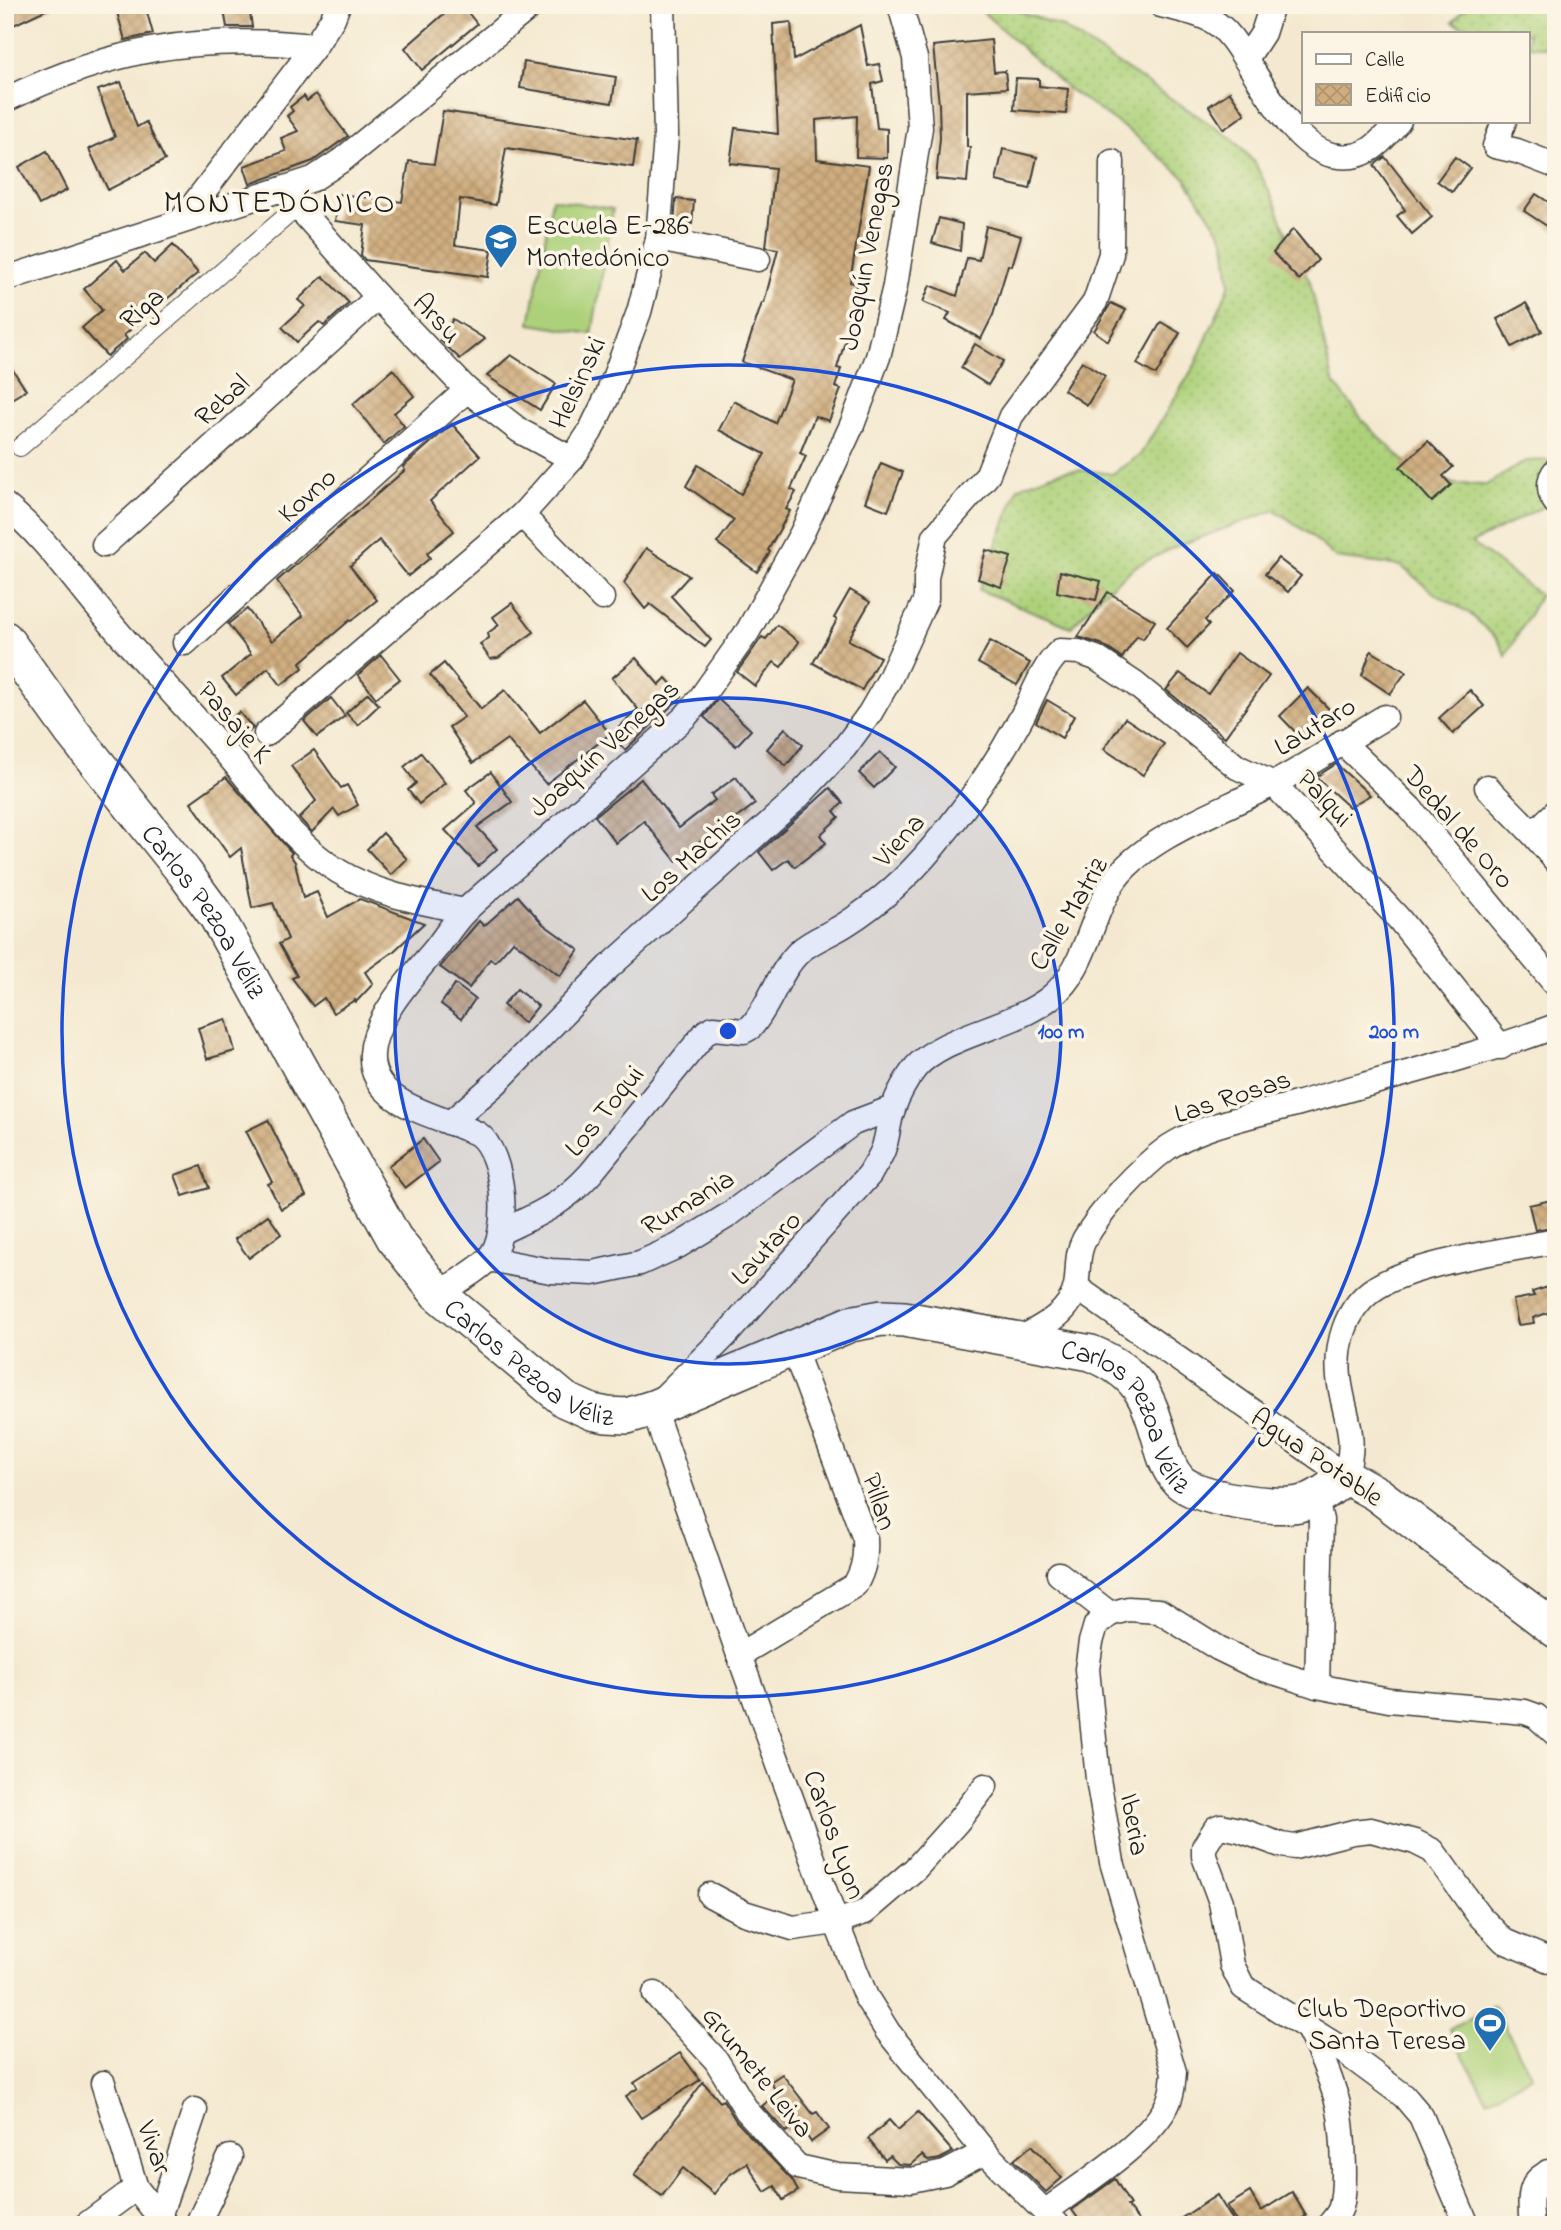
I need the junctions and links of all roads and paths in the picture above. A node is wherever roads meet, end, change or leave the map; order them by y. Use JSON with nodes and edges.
{"nodes":[{"id":1,"x":338,"y":5,"type":"edge"},
{"id":2,"x":532,"y":5,"type":"edge"},
{"id":3,"x":663,"y":5,"type":"edge"},
{"id":4,"x":900,"y":5,"type":"edge"},
{"id":5,"x":1161,"y":5,"type":"edge"},
{"id":6,"x":1272,"y":5,"type":"edge"},
{"id":7,"x":315,"y":46,"type":"junction"},
{"id":8,"x":1246,"y":59,"type":"junction"},
{"id":9,"x":5,"y":100,"type":"edge"},
{"id":10,"x":1398,"y":122,"type":"edge"},
{"id":11,"x":1504,"y":122,"type":"edge"},
{"id":12,"x":1112,"y":162,"type":"dead end"},
{"id":13,"x":1556,"y":166,"type":"edge"},
{"id":14,"x":290,"y":198,"type":"junction"},
{"id":15,"x":181,"y":221,"type":"junction"},
{"id":16,"x":658,"y":239,"type":"junction"},
{"id":17,"x":758,"y":259,"type":"dead end"},
{"id":18,"x":5,"y":279,"type":"edge"},
{"id":19,"x":378,"y":297,"type":"junction"},
{"id":20,"x":467,"y":390,"type":"junction"},
{"id":21,"x":20,"y":446,"type":"dead end"},
{"id":22,"x":572,"y":459,"type":"junction"},
{"id":23,"x":1556,"y":470,"type":"edge"},
{"id":24,"x":1556,"y":503,"type":"edge"},
{"id":25,"x":5,"y":505,"type":"edge"},
{"id":26,"x":522,"y":516,"type":"junction"},
{"id":27,"x":104,"y":545,"type":"dead end"},
{"id":28,"x":602,"y":598,"type":"dead end"},
{"id":29,"x":5,"y":639,"type":"edge"},
{"id":30,"x":185,"y":643,"type":"dead end"},
{"id":31,"x":1060,"y":651,"type":"joint"},
{"id":32,"x":1385,"y":717,"type":"dead end"},
{"id":33,"x":266,"y":734,"type":"dead end"},
{"id":34,"x":1342,"y":742,"type":"junction"},
{"id":35,"x":1274,"y":784,"type":"junction"},
{"id":36,"x":1487,"y":787,"type":"dead end"},
{"id":37,"x":1556,"y":812,"type":"edge"},
{"id":38,"x":1533,"y":834,"type":"junction"},
{"id":39,"x":1556,"y":861,"type":"edge"},
{"id":40,"x":465,"y":911,"type":"junction"},
{"id":41,"x":1556,"y":985,"type":"edge"},
{"id":42,"x":1556,"y":1026,"type":"edge"},
{"id":43,"x":744,"y":1031,"type":"joint"},
{"id":44,"x":1501,"y":1046,"type":"junction"},
{"id":45,"x":893,"y":1108,"type":"junction"},
{"id":46,"x":450,"y":1123,"type":"junction"},
{"id":47,"x":501,"y":1232,"type":"junction"},
{"id":48,"x":1556,"y":1241,"type":"edge"},
{"id":49,"x":489,"y":1259,"type":"junction"},
{"id":50,"x":1076,"y":1287,"type":"junction"},
{"id":51,"x":438,"y":1294,"type":"junction"},
{"id":52,"x":1020,"y":1339,"type":"junction"},
{"id":53,"x":793,"y":1347,"type":"junction"},
{"id":54,"x":653,"y":1409,"type":"junction"},
{"id":55,"x":1345,"y":1476,"type":"junction"},
{"id":56,"x":1315,"y":1499,"type":"junction"},
{"id":57,"x":1059,"y":1574,"type":"dead end"},
{"id":58,"x":1110,"y":1614,"type":"junction"},
{"id":59,"x":1556,"y":1630,"type":"edge"},
{"id":60,"x":739,"y":1655,"type":"junction"},
{"id":61,"x":1317,"y":1686,"type":"junction"},
{"id":62,"x":1556,"y":1734,"type":"edge"},
{"id":63,"x":985,"y":1786,"type":"dead end"},
{"id":64,"x":710,"y":1895,"type":"dead end"},
{"id":65,"x":836,"y":1922,"type":"junction"},
{"id":66,"x":1556,"y":1963,"type":"edge"},
{"id":67,"x":655,"y":1994,"type":"dead end"},
{"id":68,"x":1309,"y":2031,"type":"junction"},
{"id":69,"x":103,"y":2083,"type":"dead end"},
{"id":70,"x":195,"y":2110,"type":"dead end"},
{"id":71,"x":985,"y":2152,"type":"junction"},
{"id":72,"x":230,"y":2157,"type":"dead end"},
{"id":73,"x":1552,"y":2171,"type":"edge"},
{"id":74,"x":136,"y":2188,"type":"junction"},
{"id":75,"x":1556,"y":2198,"type":"edge"},
{"id":76,"x":1051,"y":2218,"type":"edge"},
{"id":77,"x":163,"y":2221,"type":"edge"},
{"id":78,"x":86,"y":2225,"type":"edge"},
{"id":79,"x":197,"y":2225,"type":"edge"},
{"id":80,"x":1329,"y":2225,"type":"edge"},
{"id":81,"x":1467,"y":2225,"type":"edge"},
{"id":82,"x":1532,"y":2225,"type":"edge"}],
"edges":[{"from":1,"to":7,"type":"street"},
{"from":2,"to":14,"type":"street"},
{"from":3,"to":16,"type":"street","name":"Helsinski"},
{"from":4,"to":40,"type":"street","name":"Joaquín Venegas"},
{"from":5,"to":8,"type":"street"},
{"from":6,"to":8,"type":"street"},
{"from":7,"to":9,"type":"street"},
{"from":7,"to":15,"type":"street"},
{"from":8,"to":10,"type":"street"},
{"from":11,"to":13,"type":"street"},
{"from":12,"to":46,"type":"street","name":"Los Machis"},
{"from":14,"to":15,"type":"street"},
{"from":14,"to":19,"type":"street","name":"Arsu"},
{"from":14,"to":21,"type":"street","name":"Riga"},
{"from":15,"to":18,"type":"street"},
{"from":16,"to":17,"type":"street"},
{"from":16,"to":22,"type":"street","name":"Helsinski"},
{"from":19,"to":20,"type":"street","name":"Arsu"},
{"from":19,"to":27,"type":"street","name":"Rebal"},
{"from":20,"to":22,"type":"street","name":"Arsu"},
{"from":20,"to":30,"type":"street","name":"Kovno"},
{"from":22,"to":26,"type":"street","name":"Helsinski"},
{"from":23,"to":24,"type":"street"},
{"from":25,"to":40,"type":"street","name":"Pasaje K"},
{"from":26,"to":28,"type":"street"},
{"from":26,"to":33,"type":"street","name":"Helsinski"},
{"from":29,"to":51,"type":"main road","name":"Carlos Pezoa Véliz"},
{"from":31,"to":35,"type":"street","name":"Palqui"},
{"from":31,"to":43,"type":"street","name":"Viena"},
{"from":32,"to":34,"type":"street","name":"Lautaro"},
{"from":34,"to":35,"type":"street","name":"Lautaro"},
{"from":34,"to":41,"type":"street","name":"Dedal de Oro"},
{"from":35,"to":44,"type":"street","name":"Palqui"},
{"from":35,"to":45,"type":"street","name":"Calle Matriz"},
{"from":36,"to":38,"type":"street"},
{"from":37,"to":38,"type":"street"},
{"from":38,"to":39,"type":"street"},
{"from":40,"to":46,"type":"street","name":"Joaquín Venegas"},
{"from":42,"to":44,"type":"street","name":"Las Rosas"},
{"from":43,"to":47,"type":"street","name":"Los Toqui"},
{"from":44,"to":50,"type":"street","name":"Las Rosas"},
{"from":45,"to":49,"type":"street","name":"Rumania"},
{"from":45,"to":54,"type":"street","name":"Lautaro"},
{"from":46,"to":47,"type":"street","name":"Joaquín Venegas"},
{"from":47,"to":49,"type":"street","name":"Joaquín Venegas"},
{"from":48,"to":55,"type":"street"},
{"from":49,"to":51,"type":"street"},
{"from":50,"to":52,"type":"street","name":"Las Rosas"},
{"from":50,"to":55,"type":"street","name":"Agua Potable"},
{"from":51,"to":54,"type":"main road","name":"Carlos Pezoa Véliz"},
{"from":52,"to":53,"type":"main road","name":"Carlos Pezoa Véliz"},
{"from":52,"to":56,"type":"main road","name":"Carlos Pezoa Véliz"},
{"from":53,"to":54,"type":"main road","name":"Carlos Pezoa Véliz"},
{"from":53,"to":60,"type":"street","name":"Pillan"},
{"from":54,"to":60,"type":"street","name":"Carlos Lyon"},
{"from":55,"to":56,"type":"main road","name":"Carlos Pezoa Véliz"},
{"from":55,"to":59,"type":"main road","name":"Agua Potable"},
{"from":56,"to":61,"type":"street"},
{"from":57,"to":58,"type":"street"},
{"from":58,"to":61,"type":"street"},
{"from":58,"to":76,"type":"street","name":"Iberia"},
{"from":60,"to":65,"type":"street","name":"Carlos Lyon"},
{"from":61,"to":62,"type":"street"},
{"from":63,"to":65,"type":"street"},
{"from":64,"to":65,"type":"street"},
{"from":65,"to":71,"type":"street","name":"Carlos Lyon"},
{"from":66,"to":68,"type":"street"},
{"from":67,"to":71,"type":"street","name":"Grumete Leiva"},
{"from":68,"to":80,"type":"street"},
{"from":68,"to":81,"type":"street"},
{"from":69,"to":74,"type":"street","name":"Vivar"},
{"from":70,"to":77,"type":"street"},
{"from":71,"to":76,"type":"street","name":"Carlos Lyon"},
{"from":72,"to":79,"type":"street"},
{"from":73,"to":75,"type":"street"},
{"from":73,"to":82,"type":"street"},
{"from":74,"to":77,"type":"street","name":"Vivar"},
{"from":74,"to":78,"type":"street"}]}
